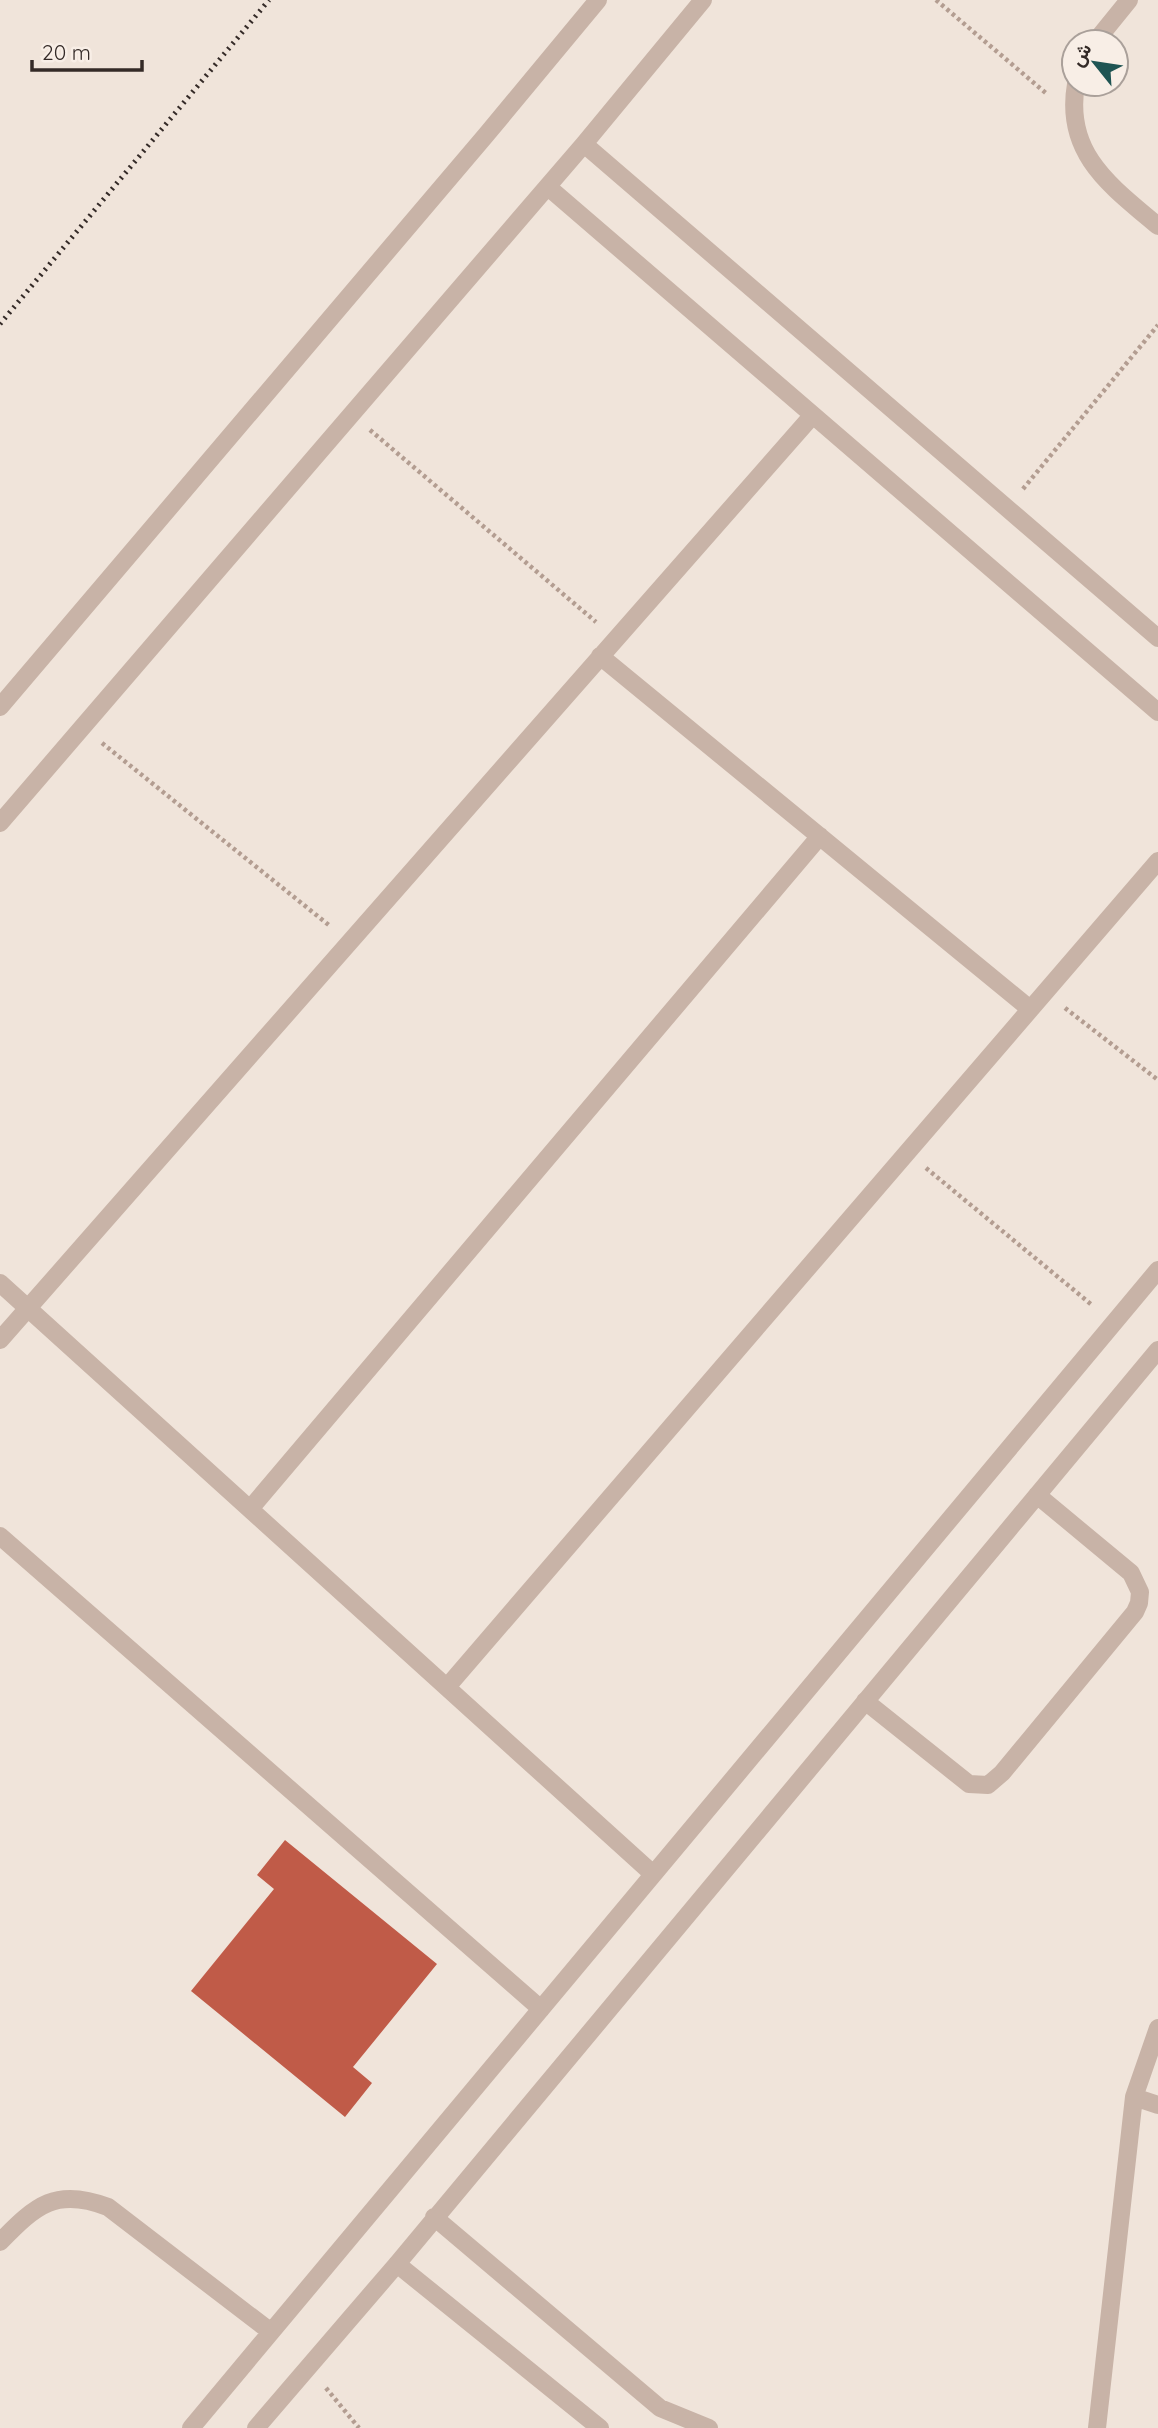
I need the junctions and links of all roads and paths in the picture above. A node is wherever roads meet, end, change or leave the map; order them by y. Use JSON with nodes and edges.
{"nodes":[{"id":1,"x":598,"y":0,"type":"edge"},
{"id":2,"x":703,"y":0,"type":"edge"},
{"id":3,"x":936,"y":0,"type":"edge"},
{"id":4,"x":1129,"y":0,"type":"edge"},
{"id":5,"x":1106,"y":28,"type":"edge"},
{"id":6,"x":1075,"y":98,"type":"edge"},
{"id":7,"x":1074,"y":117,"type":"junction"},
{"id":8,"x":584,"y":144,"type":"junction"},
{"id":9,"x":548,"y":187,"type":"junction"},
{"id":10,"x":1158,"y":226,"type":"edge"},
{"id":11,"x":1158,"y":325,"type":"edge"},
{"id":12,"x":352,"y":415,"type":"junction"},
{"id":13,"x":813,"y":416,"type":"junction"},
{"id":14,"x":1007,"y":508,"type":"junction"},
{"id":15,"x":615,"y":638,"type":"junction"},
{"id":16,"x":1158,"y":638,"type":"edge"},
{"id":17,"x":600,"y":656,"type":"junction"},
{"id":18,"x":0,"y":707,"type":"edge"},
{"id":19,"x":1158,"y":712,"type":"edge"},
{"id":20,"x":82,"y":727,"type":"junction"},
{"id":21,"x":0,"y":823,"type":"edge"},
{"id":22,"x":820,"y":836,"type":"junction"},
{"id":23,"x":1158,"y":861,"type":"edge"},
{"id":24,"x":349,"y":941,"type":"junction"},
{"id":25,"x":1045,"y":992,"type":"junction"},
{"id":26,"x":1030,"y":1009,"type":"junction"},
{"id":27,"x":1158,"y":1080,"type":"edge"},
{"id":28,"x":907,"y":1152,"type":"junction"},
{"id":29,"x":1158,"y":1270,"type":"edge"},
{"id":30,"x":0,"y":1283,"type":"edge"},
{"id":31,"x":27,"y":1308,"type":"junction"},
{"id":32,"x":1114,"y":1323,"type":"junction"},
{"id":33,"x":0,"y":1340,"type":"edge"},
{"id":34,"x":1158,"y":1350,"type":"edge"},
{"id":35,"x":1037,"y":1495,"type":"junction"},
{"id":36,"x":250,"y":1509,"type":"junction"},
{"id":37,"x":0,"y":1536,"type":"edge"},
{"id":38,"x":447,"y":1687,"type":"junction"},
{"id":39,"x":865,"y":1701,"type":"junction"},
{"id":40,"x":653,"y":1874,"type":"junction"},
{"id":41,"x":541,"y":2009,"type":"junction"},
{"id":42,"x":1158,"y":2028,"type":"edge"},
{"id":43,"x":1134,"y":2097,"type":"junction"},
{"id":44,"x":1158,"y":2105,"type":"edge"},
{"id":45,"x":434,"y":2217,"type":"junction"},
{"id":46,"x":1,"y":2240,"type":"edge"},
{"id":47,"x":397,"y":2264,"type":"junction"},
{"id":48,"x":271,"y":2332,"type":"junction"},
{"id":49,"x":307,"y":2367,"type":"junction"},
{"id":50,"x":191,"y":2428,"type":"edge"},
{"id":51,"x":256,"y":2428,"type":"edge"},
{"id":52,"x":359,"y":2428,"type":"edge"},
{"id":53,"x":600,"y":2428,"type":"edge"},
{"id":54,"x":709,"y":2428,"type":"edge"},
{"id":55,"x":1097,"y":2428,"type":"edge"}],
"edges":[{"from":1,"to":18,"type":"street"},
{"from":2,"to":8,"type":"street"},
{"from":3,"to":7,"type":"path"},
{"from":4,"to":5,"type":"street"},
{"from":6,"to":7,"type":"street"},
{"from":7,"to":10,"type":"street"},
{"from":8,"to":9,"type":"street"},
{"from":8,"to":14,"type":"street"},
{"from":9,"to":12,"type":"street"},
{"from":9,"to":13,"type":"street"},
{"from":11,"to":14,"type":"path"},
{"from":12,"to":15,"type":"path"},
{"from":12,"to":20,"type":"street"},
{"from":13,"to":15,"type":"street"},
{"from":13,"to":19,"type":"street"},
{"from":14,"to":16,"type":"street"},
{"from":15,"to":17,"type":"street"},
{"from":17,"to":22,"type":"street"},
{"from":17,"to":24,"type":"street"},
{"from":20,"to":21,"type":"street"},
{"from":20,"to":24,"type":"path"},
{"from":22,"to":26,"type":"street"},
{"from":22,"to":36,"type":"street"},
{"from":23,"to":25,"type":"street"},
{"from":24,"to":31,"type":"street"},
{"from":25,"to":26,"type":"street"},
{"from":25,"to":27,"type":"path"},
{"from":26,"to":28,"type":"street"},
{"from":28,"to":32,"type":"path"},
{"from":28,"to":38,"type":"street"},
{"from":29,"to":32,"type":"street"},
{"from":30,"to":31,"type":"street"},
{"from":31,"to":33,"type":"street"},
{"from":31,"to":36,"type":"street"},
{"from":32,"to":40,"type":"street"},
{"from":34,"to":35,"type":"street"},
{"from":35,"to":39,"type":"street"},
{"from":35,"to":39,"type":"street"},
{"from":36,"to":38,"type":"street"},
{"from":37,"to":41,"type":"street"},
{"from":38,"to":40,"type":"street"},
{"from":39,"to":45,"type":"street"},
{"from":40,"to":41,"type":"street"},
{"from":41,"to":48,"type":"street"},
{"from":42,"to":43,"type":"street"},
{"from":43,"to":44,"type":"street"},
{"from":43,"to":55,"type":"street"},
{"from":45,"to":47,"type":"street"},
{"from":45,"to":54,"type":"street"},
{"from":46,"to":48,"type":"street"},
{"from":47,"to":49,"type":"street"},
{"from":47,"to":53,"type":"street"},
{"from":48,"to":50,"type":"street"},
{"from":49,"to":51,"type":"street"},
{"from":49,"to":52,"type":"path"}]}
